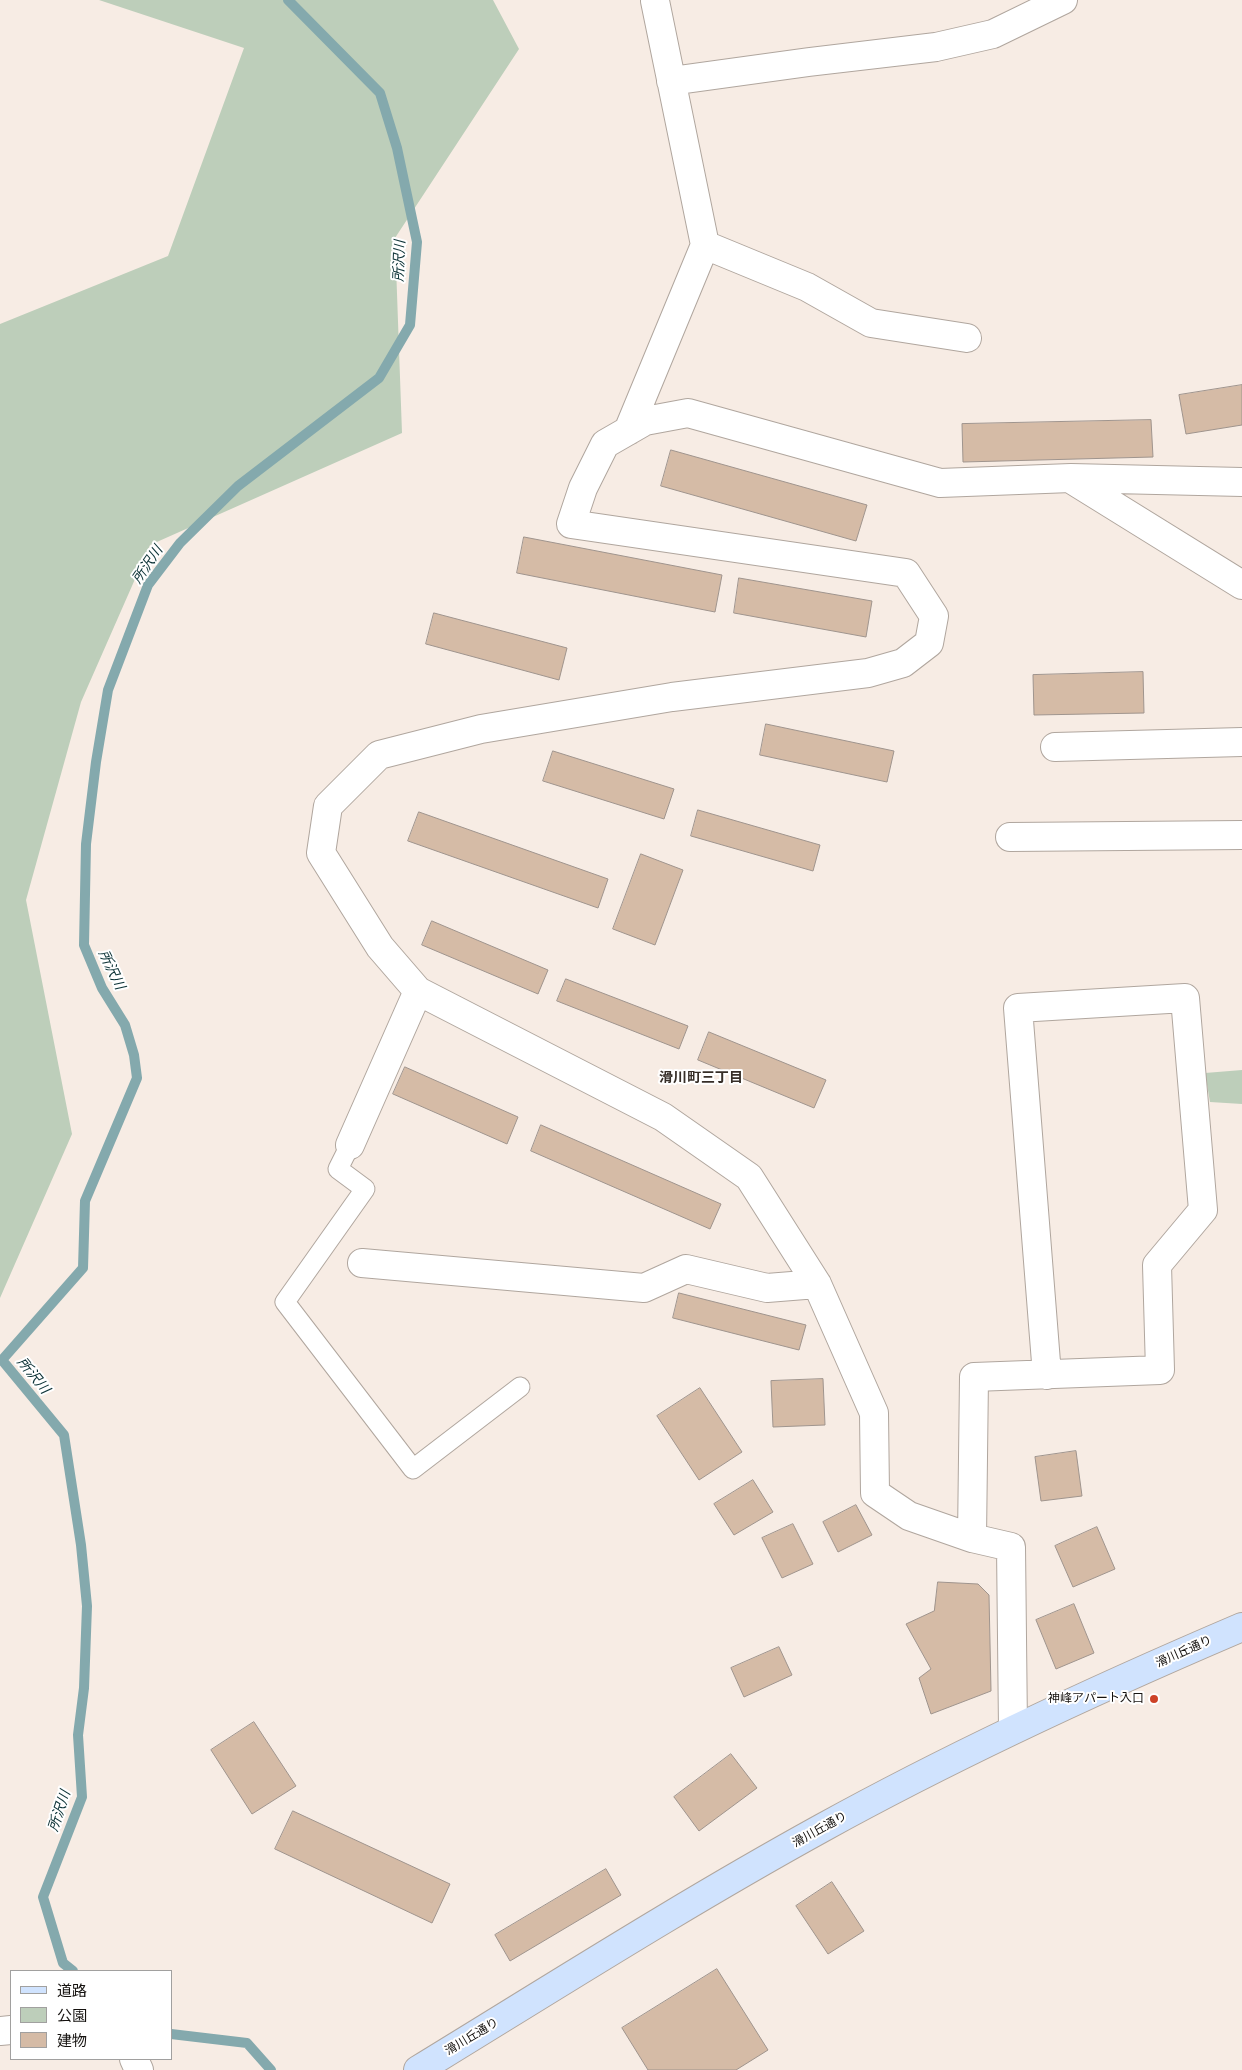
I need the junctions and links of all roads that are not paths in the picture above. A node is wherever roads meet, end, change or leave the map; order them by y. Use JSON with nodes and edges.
{"nodes":[{"id":1,"x":1063,"y":0,"type":"edge"},
{"id":2,"x":655,"y":1,"type":"edge"},
{"id":3,"x":671,"y":81,"type":"junction"},
{"id":4,"x":705,"y":245,"type":"junction"},
{"id":5,"x":967,"y":338,"type":"dead end"},
{"id":6,"x":628,"y":431,"type":"junction"},
{"id":7,"x":1070,"y":478,"type":"junction"},
{"id":8,"x":1242,"y":482,"type":"edge"},
{"id":9,"x":1242,"y":585,"type":"edge"},
{"id":10,"x":1242,"y":742,"type":"edge"},
{"id":11,"x":1056,"y":746,"type":"dead end"},
{"id":12,"x":1242,"y":836,"type":"edge"},
{"id":13,"x":1010,"y":837,"type":"dead end"},
{"id":14,"x":418,"y":991,"type":"junction"},
{"id":15,"x":350,"y":1145,"type":"joint"},
{"id":16,"x":362,"y":1263,"type":"dead end"},
{"id":17,"x":817,"y":1284,"type":"junction"},
{"id":18,"x":1046,"y":1375,"type":"junction"},
{"id":19,"x":520,"y":1387,"type":"dead end"},
{"id":20,"x":972,"y":1538,"type":"junction"},
{"id":21,"x":1242,"y":1627,"type":"edge"},
{"id":22,"x":1013,"y":1729,"type":"junction"},
{"id":23,"x":418,"y":2070,"type":"edge"}],
"edges":[{"from":1,"to":3,"type":"street"},
{"from":2,"to":3,"type":"street"},
{"from":3,"to":4,"type":"street"},
{"from":4,"to":5,"type":"street"},
{"from":4,"to":6,"type":"street"},
{"from":6,"to":7,"type":"street"},
{"from":6,"to":14,"type":"street"},
{"from":7,"to":8,"type":"street"},
{"from":7,"to":9,"type":"street"},
{"from":10,"to":11,"type":"street"},
{"from":12,"to":13,"type":"street"},
{"from":14,"to":15,"type":"street"},
{"from":14,"to":17,"type":"street"},
{"from":15,"to":19,"type":"lane"},
{"from":16,"to":17,"type":"street"},
{"from":17,"to":20,"type":"street"},
{"from":18,"to":18,"type":"street"},
{"from":18,"to":20,"type":"street"},
{"from":20,"to":22,"type":"street"},
{"from":21,"to":22,"type":"street","name":"滑川丘通り"},
{"from":22,"to":23,"type":"street","name":"滑川丘通り"}]}
